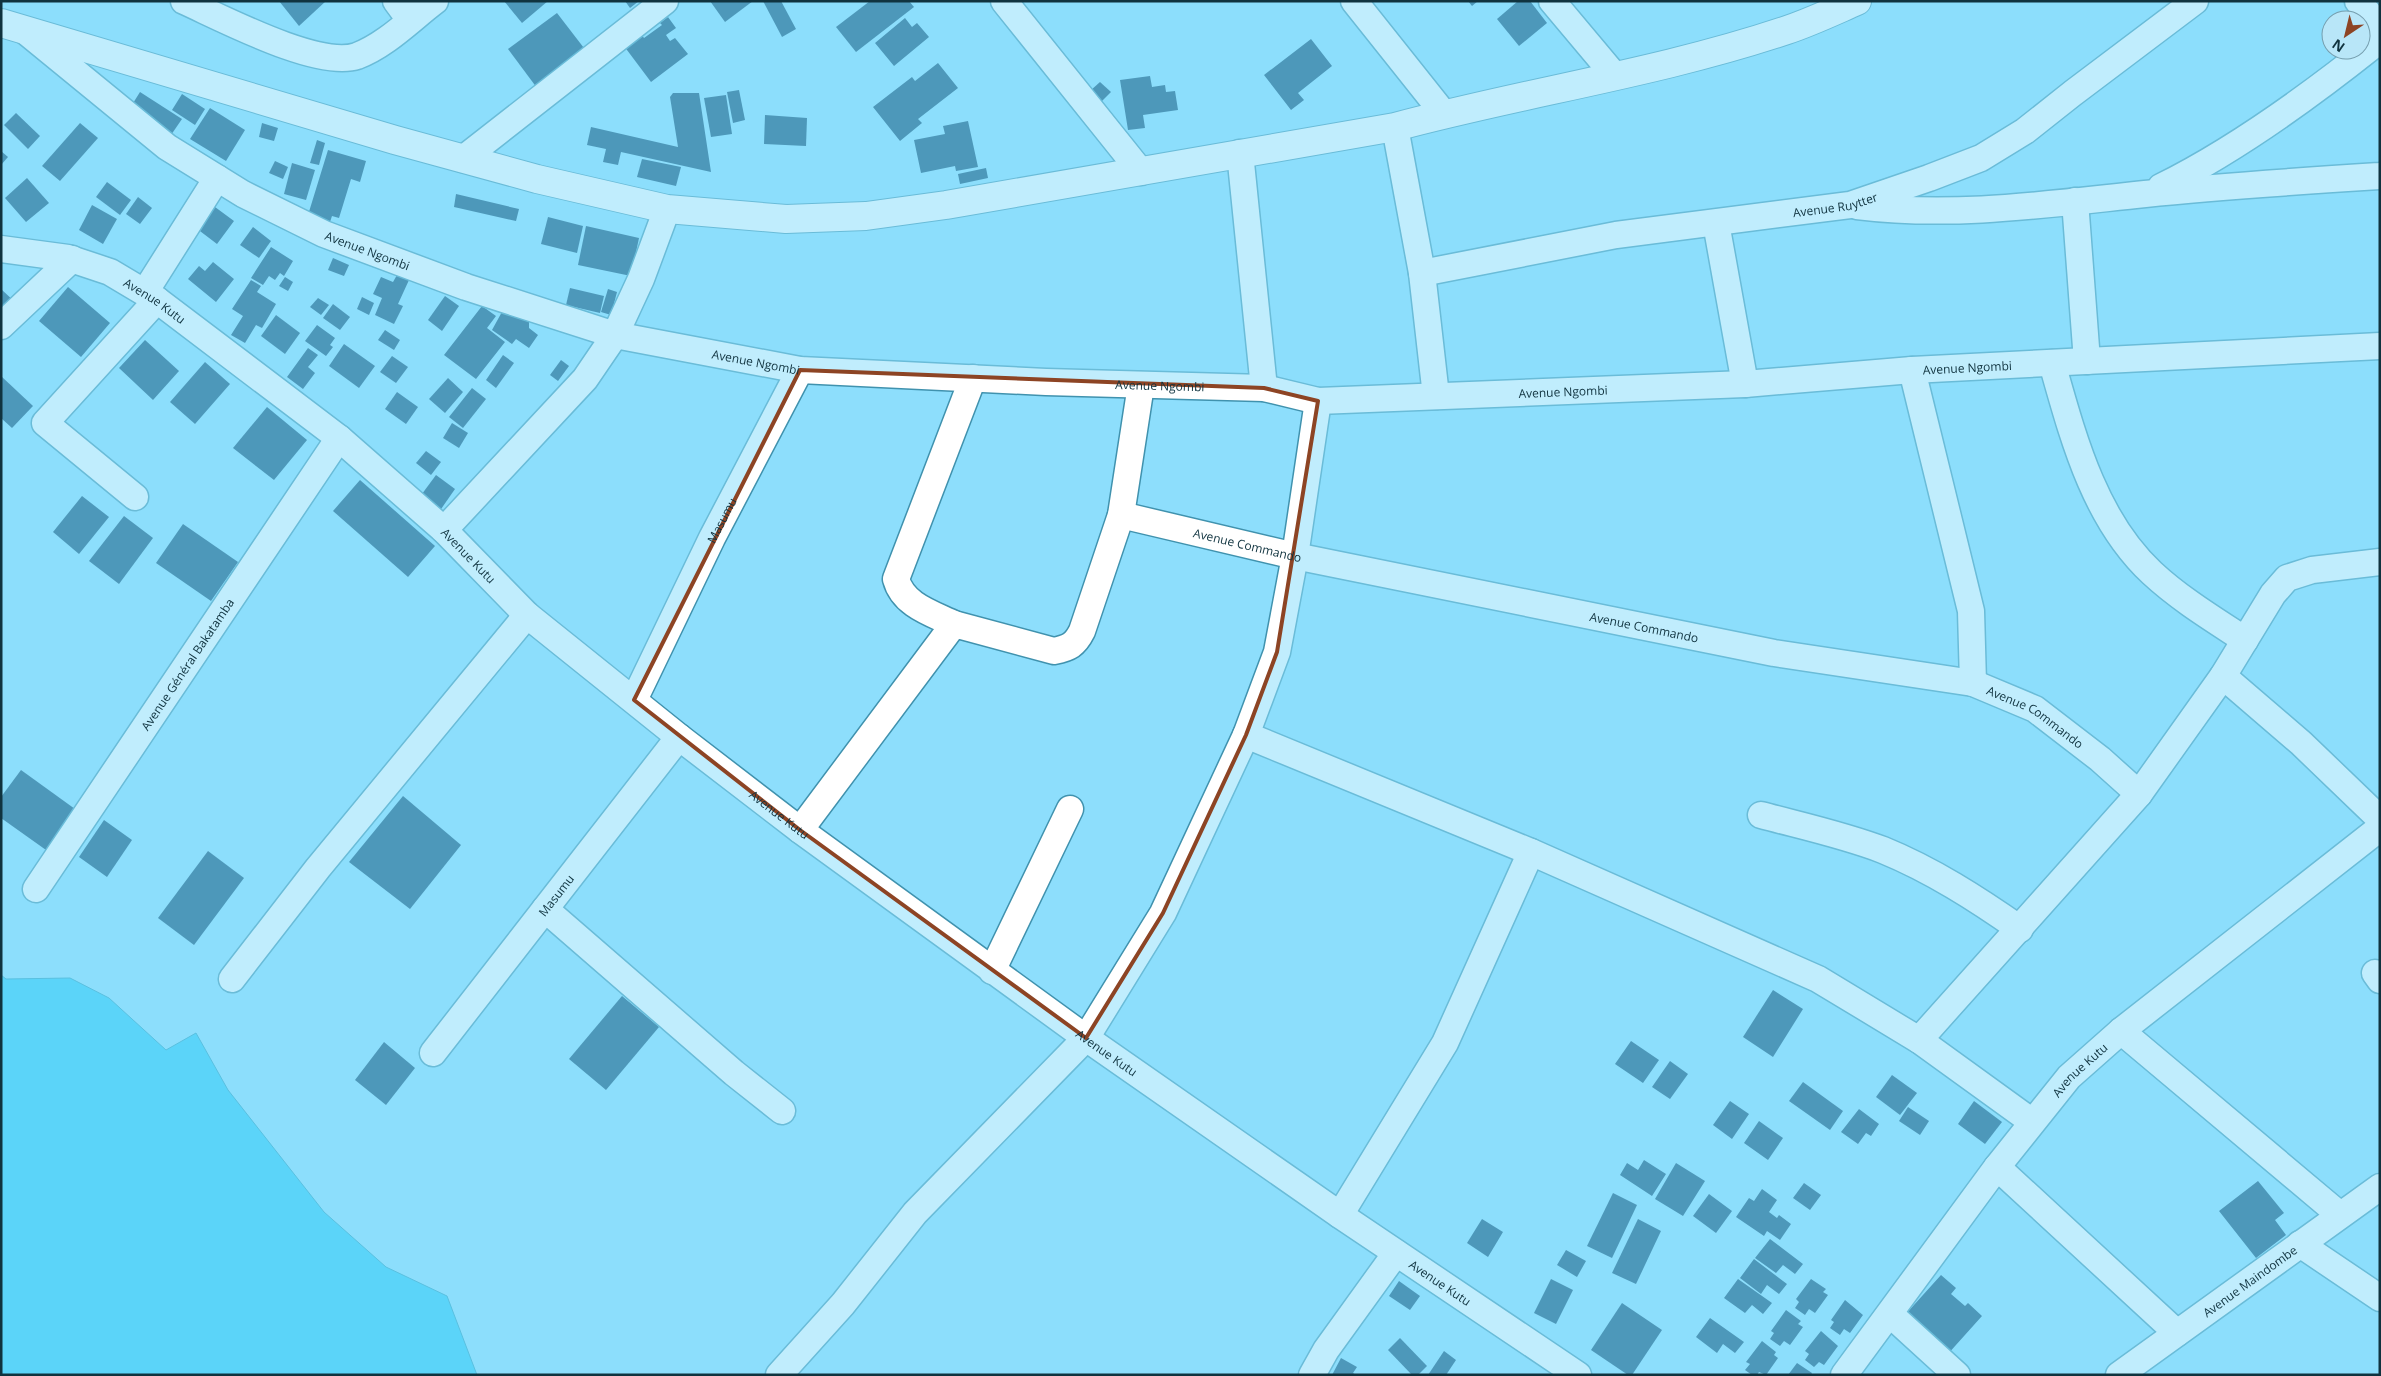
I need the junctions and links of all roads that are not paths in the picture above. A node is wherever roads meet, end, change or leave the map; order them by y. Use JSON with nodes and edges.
{"nodes":[{"id":1,"x":184,"y":1,"type":"edge"},
{"id":2,"x":435,"y":1,"type":"edge"},
{"id":3,"x":665,"y":1,"type":"edge"},
{"id":4,"x":1004,"y":1,"type":"edge"},
{"id":5,"x":1354,"y":1,"type":"edge"},
{"id":6,"x":1552,"y":1,"type":"edge"},
{"id":7,"x":1857,"y":1,"type":"edge"},
{"id":8,"x":2195,"y":1,"type":"edge"},
{"id":9,"x":2358,"y":1,"type":"edge"},
{"id":10,"x":403,"y":11,"type":"edge"},
{"id":11,"x":12,"y":26,"type":"edge"},
{"id":12,"x":2380,"y":27,"type":"edge"},
{"id":13,"x":2380,"y":40,"type":"edge"},
{"id":14,"x":1614,"y":76,"type":"junction"},
{"id":15,"x":1444,"y":114,"type":"junction"},
{"id":16,"x":1395,"y":127,"type":"junction"},
{"id":17,"x":1240,"y":153,"type":"junction"},
{"id":18,"x":463,"y":159,"type":"junction"},
{"id":19,"x":1141,"y":172,"type":"junction"},
{"id":20,"x":2380,"y":176,"type":"edge"},
{"id":21,"x":217,"y":178,"type":"junction"},
{"id":22,"x":2148,"y":193,"type":"junction"},
{"id":23,"x":2075,"y":201,"type":"junction"},
{"id":24,"x":1850,"y":206,"type":"junction"},
{"id":25,"x":666,"y":208,"type":"junction"},
{"id":26,"x":1716,"y":223,"type":"junction"},
{"id":27,"x":1,"y":249,"type":"edge"},
{"id":28,"x":72,"y":259,"type":"junction"},
{"id":29,"x":1422,"y":273,"type":"junction"},
{"id":30,"x":151,"y":296,"type":"junction"},
{"id":31,"x":1,"y":326,"type":"edge"},
{"id":32,"x":616,"y":335,"type":"junction"},
{"id":33,"x":2380,"y":346,"type":"edge"},
{"id":34,"x":2087,"y":361,"type":"junction"},
{"id":35,"x":2052,"y":363,"type":"junction"},
{"id":36,"x":800,"y":370,"type":"junction"},
{"id":37,"x":1912,"y":370,"type":"junction"},
{"id":38,"x":972,"y":378,"type":"junction"},
{"id":39,"x":1745,"y":384,"type":"junction"},
{"id":40,"x":1141,"y":385,"type":"junction"},
{"id":41,"x":1264,"y":388,"type":"junction"},
{"id":42,"x":1436,"y":396,"type":"junction"},
{"id":43,"x":1318,"y":401,"type":"junction"},
{"id":44,"x":339,"y":438,"type":"junction"},
{"id":45,"x":135,"y":496,"type":"dead end"},
{"id":46,"x":1121,"y":515,"type":"junction"},
{"id":47,"x":444,"y":530,"type":"junction"},
{"id":48,"x":1295,"y":556,"type":"junction"},
{"id":49,"x":2380,"y":562,"type":"edge"},
{"id":50,"x":528,"y":615,"type":"junction"},
{"id":51,"x":954,"y":624,"type":"junction"},
{"id":52,"x":2245,"y":640,"type":"junction"},
{"id":53,"x":2223,"y":676,"type":"junction"},
{"id":54,"x":1973,"y":683,"type":"junction"},
{"id":55,"x":634,"y":700,"type":"junction"},
{"id":56,"x":1246,"y":735,"type":"junction"},
{"id":57,"x":679,"y":737,"type":"junction"},
{"id":58,"x":2139,"y":794,"type":"junction"},
{"id":59,"x":1070,"y":809,"type":"dead end"},
{"id":60,"x":1761,"y":815,"type":"dead end"},
{"id":61,"x":2380,"y":818,"type":"edge"},
{"id":62,"x":2380,"y":828,"type":"edge"},
{"id":63,"x":800,"y":830,"type":"junction"},
{"id":64,"x":1530,"y":852,"type":"junction"},
{"id":65,"x":36,"y":889,"type":"dead end"},
{"id":66,"x":545,"y":909,"type":"junction"},
{"id":67,"x":2020,"y":929,"type":"junction"},
{"id":68,"x":992,"y":972,"type":"junction"},
{"id":69,"x":232,"y":979,"type":"dead end"},
{"id":70,"x":2121,"y":1031,"type":"junction"},
{"id":71,"x":1086,"y":1038,"type":"junction"},
{"id":72,"x":1919,"y":1040,"type":"junction"},
{"id":73,"x":433,"y":1053,"type":"dead end"},
{"id":74,"x":782,"y":1111,"type":"dead end"},
{"id":75,"x":2032,"y":1121,"type":"junction"},
{"id":76,"x":1996,"y":1167,"type":"junction"},
{"id":77,"x":2377,"y":1192,"type":"edge"},
{"id":78,"x":1340,"y":1215,"type":"junction"},
{"id":79,"x":2340,"y":1215,"type":"junction"},
{"id":80,"x":2300,"y":1244,"type":"junction"},
{"id":81,"x":1396,"y":1253,"type":"junction"},
{"id":82,"x":2380,"y":1298,"type":"edge"},
{"id":83,"x":1890,"y":1314,"type":"junction"},
{"id":84,"x":2177,"y":1333,"type":"junction"},
{"id":85,"x":778,"y":1375,"type":"edge"},
{"id":86,"x":1312,"y":1375,"type":"edge"},
{"id":87,"x":1578,"y":1375,"type":"edge"},
{"id":88,"x":1844,"y":1375,"type":"edge"},
{"id":89,"x":1957,"y":1375,"type":"edge"},
{"id":90,"x":2119,"y":1375,"type":"edge"}],
"edges":[{"from":1,"to":10,"type":"street"},
{"from":2,"to":10,"type":"street"},
{"from":3,"to":18,"type":"street"},
{"from":4,"to":19,"type":"street"},
{"from":5,"to":15,"type":"street"},
{"from":6,"to":14,"type":"street"},
{"from":7,"to":14,"type":"main road"},
{"from":8,"to":24,"type":"street","name":"Avenue Ruytter"},
{"from":9,"to":12,"type":"street"},
{"from":11,"to":18,"type":"main road"},
{"from":11,"to":21,"type":"street","name":"Avenue Ngombi"},
{"from":13,"to":22,"type":"street"},
{"from":14,"to":15,"type":"main road"},
{"from":15,"to":16,"type":"main road"},
{"from":16,"to":17,"type":"main road"},
{"from":16,"to":29,"type":"street"},
{"from":17,"to":19,"type":"main road"},
{"from":17,"to":41,"type":"street"},
{"from":18,"to":25,"type":"main road"},
{"from":19,"to":25,"type":"main road"},
{"from":20,"to":22,"type":"street"},
{"from":21,"to":30,"type":"street"},
{"from":21,"to":32,"type":"street","name":"Avenue Ngombi"},
{"from":22,"to":23,"type":"street"},
{"from":23,"to":24,"type":"street"},
{"from":23,"to":34,"type":"street"},
{"from":24,"to":26,"type":"street","name":"Avenue Ruytter"},
{"from":25,"to":32,"type":"street"},
{"from":26,"to":29,"type":"street","name":"Avenue Ruytter"},
{"from":26,"to":39,"type":"street"},
{"from":27,"to":28,"type":"street","name":"Avenue Kutu"},
{"from":28,"to":30,"type":"street","name":"Avenue Kutu"},
{"from":28,"to":31,"type":"street"},
{"from":29,"to":42,"type":"street"},
{"from":30,"to":44,"type":"street","name":"Avenue Kutu"},
{"from":30,"to":45,"type":"street"},
{"from":32,"to":36,"type":"street","name":"Avenue Ngombi"},
{"from":32,"to":47,"type":"street"},
{"from":33,"to":34,"type":"street","name":"Avenue Ngombi"},
{"from":34,"to":35,"type":"street","name":"Avenue Ngombi"},
{"from":35,"to":37,"type":"street","name":"Avenue Ngombi"},
{"from":35,"to":52,"type":"street"},
{"from":36,"to":38,"type":"street","name":"Avenue Ngombi"},
{"from":36,"to":55,"type":"street","name":"Masumu"},
{"from":37,"to":39,"type":"street","name":"Avenue Ngombi"},
{"from":37,"to":54,"type":"street"},
{"from":38,"to":40,"type":"street","name":"Avenue Ngombi"},
{"from":38,"to":51,"type":"street"},
{"from":39,"to":42,"type":"street","name":"Avenue Ngombi"},
{"from":40,"to":41,"type":"street","name":"Avenue Ngombi"},
{"from":40,"to":46,"type":"street"},
{"from":41,"to":43,"type":"street","name":"Avenue Ngombi"},
{"from":42,"to":43,"type":"street","name":"Avenue Ngombi"},
{"from":43,"to":48,"type":"street"},
{"from":44,"to":47,"type":"street","name":"Avenue Kutu"},
{"from":44,"to":65,"type":"street","name":"Avenue Général Bakatamba"},
{"from":46,"to":48,"type":"street","name":"Avenue Commando"},
{"from":46,"to":51,"type":"street"},
{"from":47,"to":50,"type":"street","name":"Avenue Kutu"},
{"from":48,"to":54,"type":"street","name":"Avenue Commando"},
{"from":48,"to":56,"type":"street"},
{"from":49,"to":52,"type":"street"},
{"from":50,"to":55,"type":"street","name":"Avenue Kutu"},
{"from":50,"to":69,"type":"street"},
{"from":51,"to":63,"type":"street"},
{"from":52,"to":53,"type":"street"},
{"from":53,"to":58,"type":"street"},
{"from":53,"to":61,"type":"street"},
{"from":54,"to":58,"type":"street","name":"Avenue Commando"},
{"from":55,"to":57,"type":"street","name":"Avenue Kutu"},
{"from":56,"to":64,"type":"street"},
{"from":56,"to":71,"type":"street"},
{"from":57,"to":63,"type":"street","name":"Avenue Kutu"},
{"from":57,"to":66,"type":"street","name":"Masumu"},
{"from":58,"to":67,"type":"street"},
{"from":59,"to":68,"type":"street"},
{"from":60,"to":67,"type":"street"},
{"from":62,"to":70,"type":"street","name":"Avenue Kutu"},
{"from":63,"to":68,"type":"street","name":"Avenue Kutu"},
{"from":64,"to":72,"type":"street"},
{"from":64,"to":78,"type":"street"},
{"from":66,"to":73,"type":"street","name":"Masumu"},
{"from":66,"to":74,"type":"street"},
{"from":67,"to":72,"type":"street"},
{"from":68,"to":71,"type":"street","name":"Avenue Kutu"},
{"from":70,"to":75,"type":"street","name":"Avenue Kutu"},
{"from":70,"to":79,"type":"street"},
{"from":71,"to":78,"type":"street","name":"Avenue Kutu"},
{"from":71,"to":85,"type":"street"},
{"from":72,"to":75,"type":"street"},
{"from":75,"to":76,"type":"street","name":"Avenue Kutu"},
{"from":76,"to":83,"type":"street","name":"Avenue Kutu"},
{"from":76,"to":84,"type":"street"},
{"from":77,"to":79,"type":"street","name":"Avenue Maindombe"},
{"from":78,"to":81,"type":"street","name":"Avenue Kutu"},
{"from":79,"to":80,"type":"street","name":"Avenue Maindombe"},
{"from":80,"to":82,"type":"street"},
{"from":80,"to":84,"type":"street","name":"Avenue Maindombe"},
{"from":81,"to":86,"type":"street"},
{"from":81,"to":87,"type":"street","name":"Avenue Kutu"},
{"from":83,"to":88,"type":"street","name":"Avenue Kutu"},
{"from":83,"to":89,"type":"street"},
{"from":84,"to":90,"type":"street","name":"Avenue Maindombe"}]}
